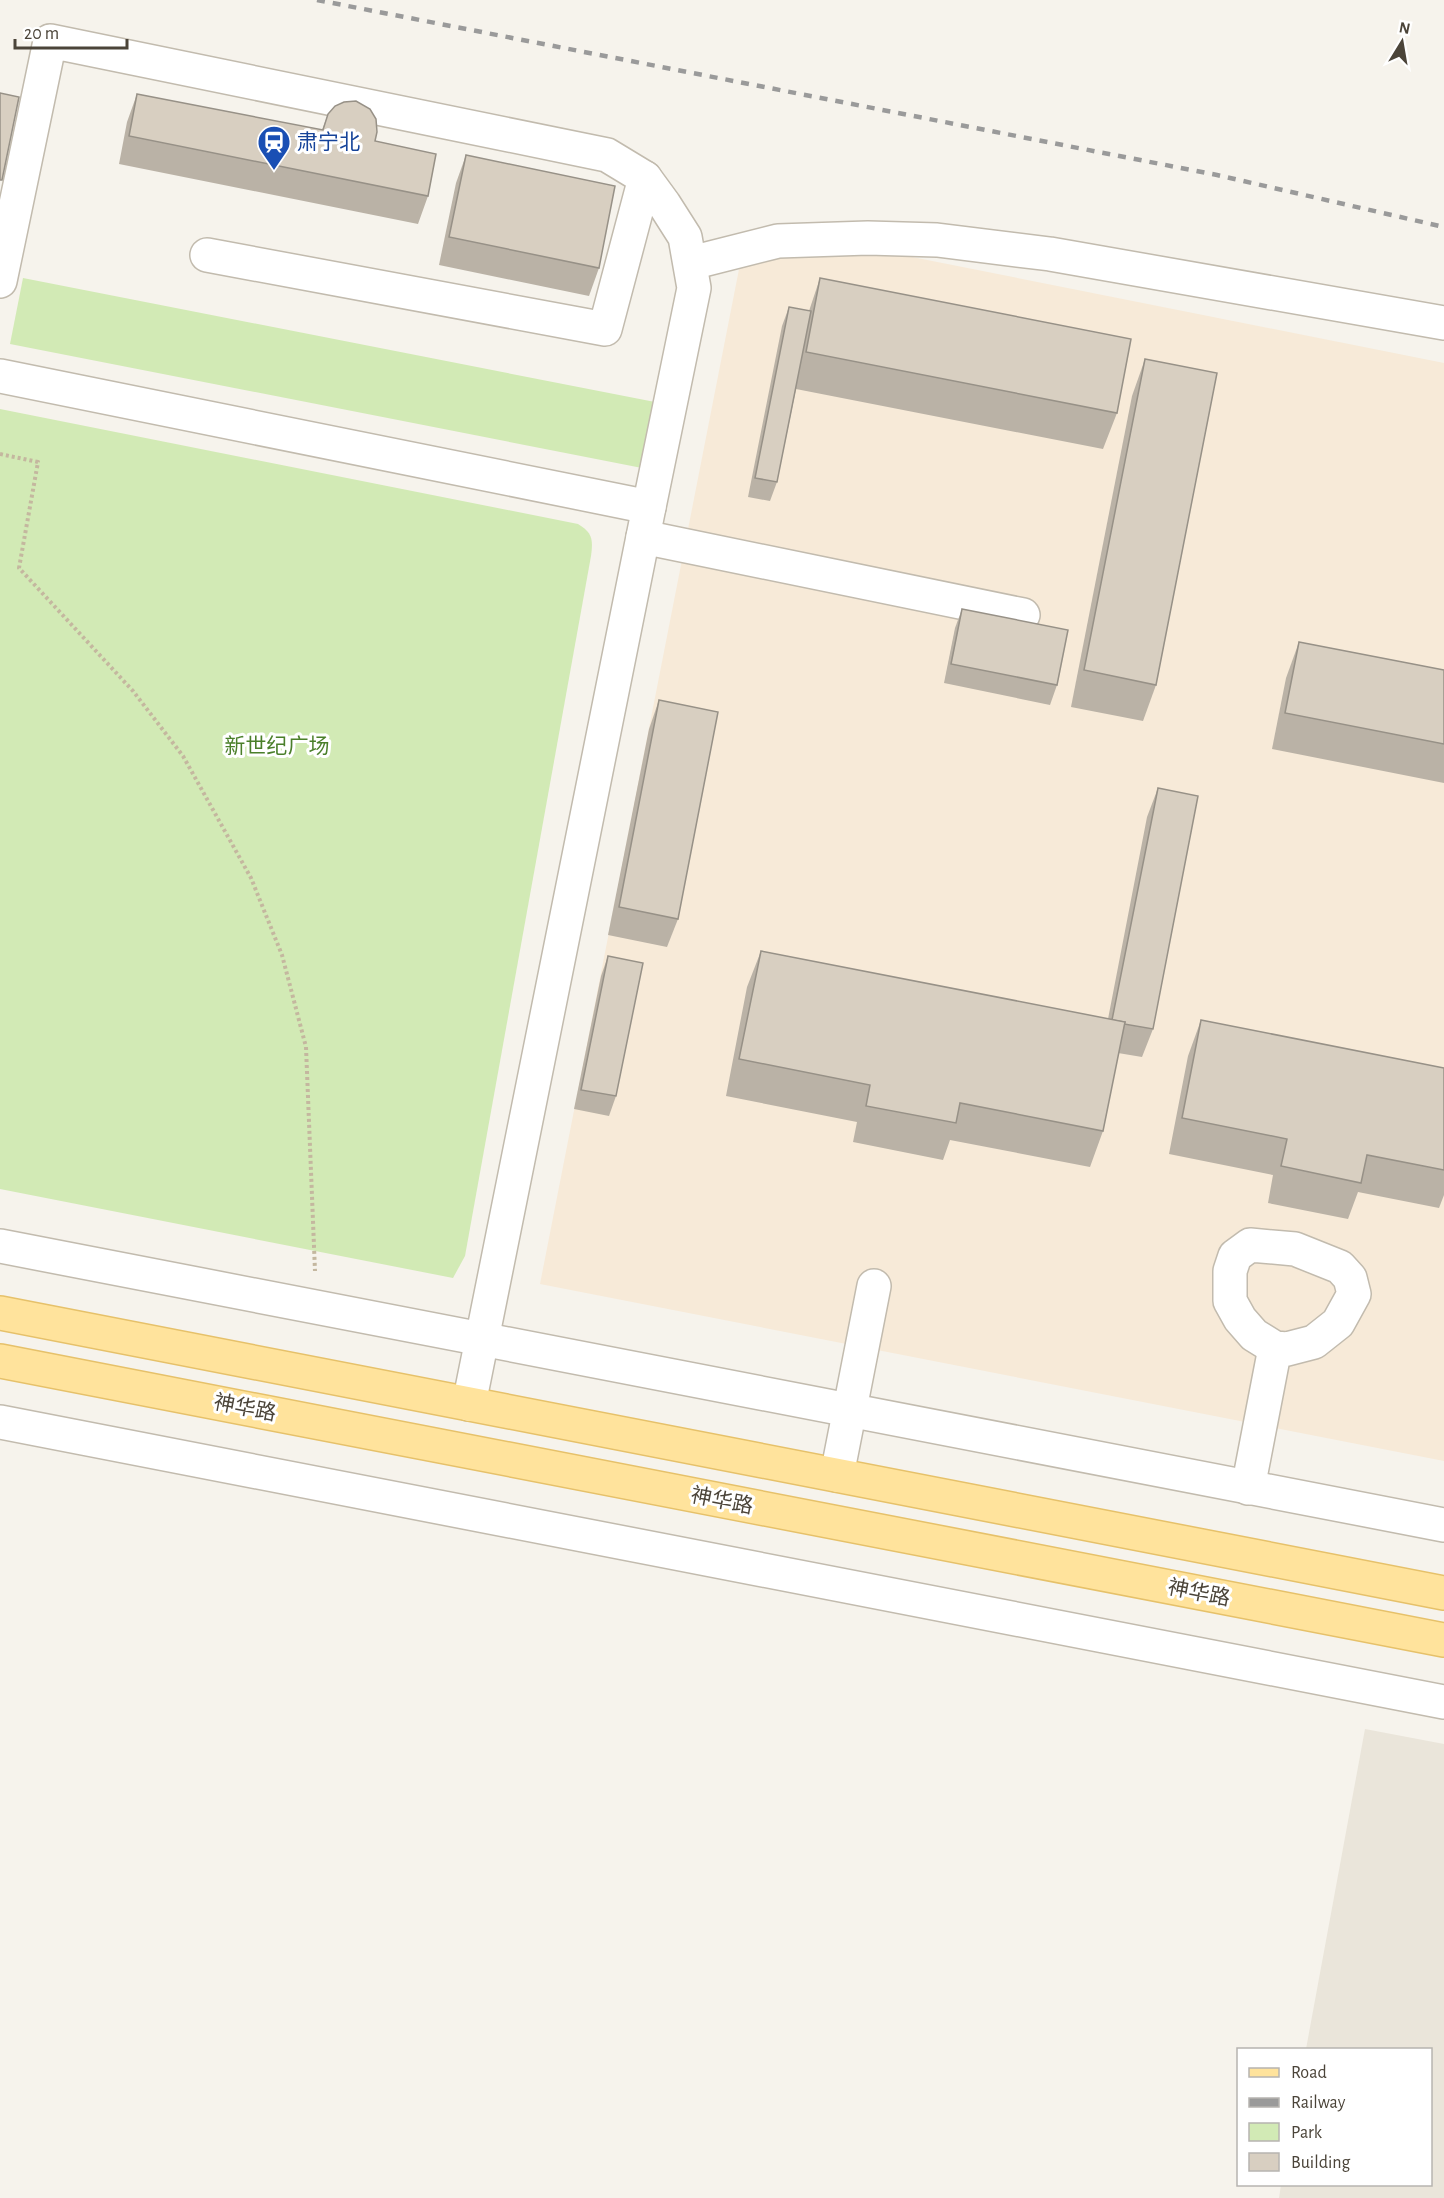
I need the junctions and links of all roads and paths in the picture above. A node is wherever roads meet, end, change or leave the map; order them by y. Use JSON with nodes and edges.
{"nodes":[{"id":1,"x":645,"y":178,"type":"junction"},
{"id":2,"x":207,"y":255,"type":"dead end"},
{"id":3,"x":691,"y":263,"type":"junction"},
{"id":4,"x":0,"y":281,"type":"edge"},
{"id":5,"x":1444,"y":323,"type":"edge"},
{"id":6,"x":0,"y":376,"type":"edge"},
{"id":7,"x":0,"y":454,"type":"edge"},
{"id":8,"x":646,"y":522,"type":"junction"},
{"id":9,"x":1023,"y":615,"type":"dead end"},
{"id":10,"x":0,"y":1246,"type":"edge"},
{"id":11,"x":874,"y":1286,"type":"dead end"},
{"id":12,"x":316,"y":1308,"type":"junction"},
{"id":13,"x":0,"y":1313,"type":"edge"},
{"id":14,"x":482,"y":1340,"type":"junction"},
{"id":15,"x":1275,"y":1348,"type":"dead end"},
{"id":16,"x":0,"y":1361,"type":"edge"},
{"id":17,"x":469,"y":1404,"type":"junction"},
{"id":18,"x":849,"y":1411,"type":"junction"},
{"id":19,"x":0,"y":1422,"type":"edge"},
{"id":20,"x":837,"y":1475,"type":"junction"},
{"id":21,"x":1248,"y":1488,"type":"junction"},
{"id":22,"x":1444,"y":1525,"type":"edge"},
{"id":23,"x":1444,"y":1593,"type":"edge"},
{"id":24,"x":1444,"y":1640,"type":"edge"},
{"id":25,"x":1444,"y":1702,"type":"edge"}],
"edges":[{"from":1,"to":2,"type":"street"},
{"from":1,"to":3,"type":"street"},
{"from":1,"to":4,"type":"street"},
{"from":3,"to":5,"type":"street"},
{"from":3,"to":8,"type":"street"},
{"from":6,"to":8,"type":"street"},
{"from":7,"to":12,"type":"path"},
{"from":8,"to":9,"type":"street"},
{"from":8,"to":14,"type":"street"},
{"from":10,"to":12,"type":"street"},
{"from":11,"to":18,"type":"street"},
{"from":12,"to":14,"type":"street"},
{"from":13,"to":17,"type":"main road"},
{"from":14,"to":17,"type":"street"},
{"from":14,"to":18,"type":"street"},
{"from":15,"to":21,"type":"street"},
{"from":16,"to":24,"type":"main road","name":"神华路"},
{"from":17,"to":20,"type":"main road"},
{"from":18,"to":20,"type":"street"},
{"from":18,"to":21,"type":"street"},
{"from":19,"to":25,"type":"street"},
{"from":20,"to":23,"type":"main road"},
{"from":21,"to":22,"type":"street"}]}
